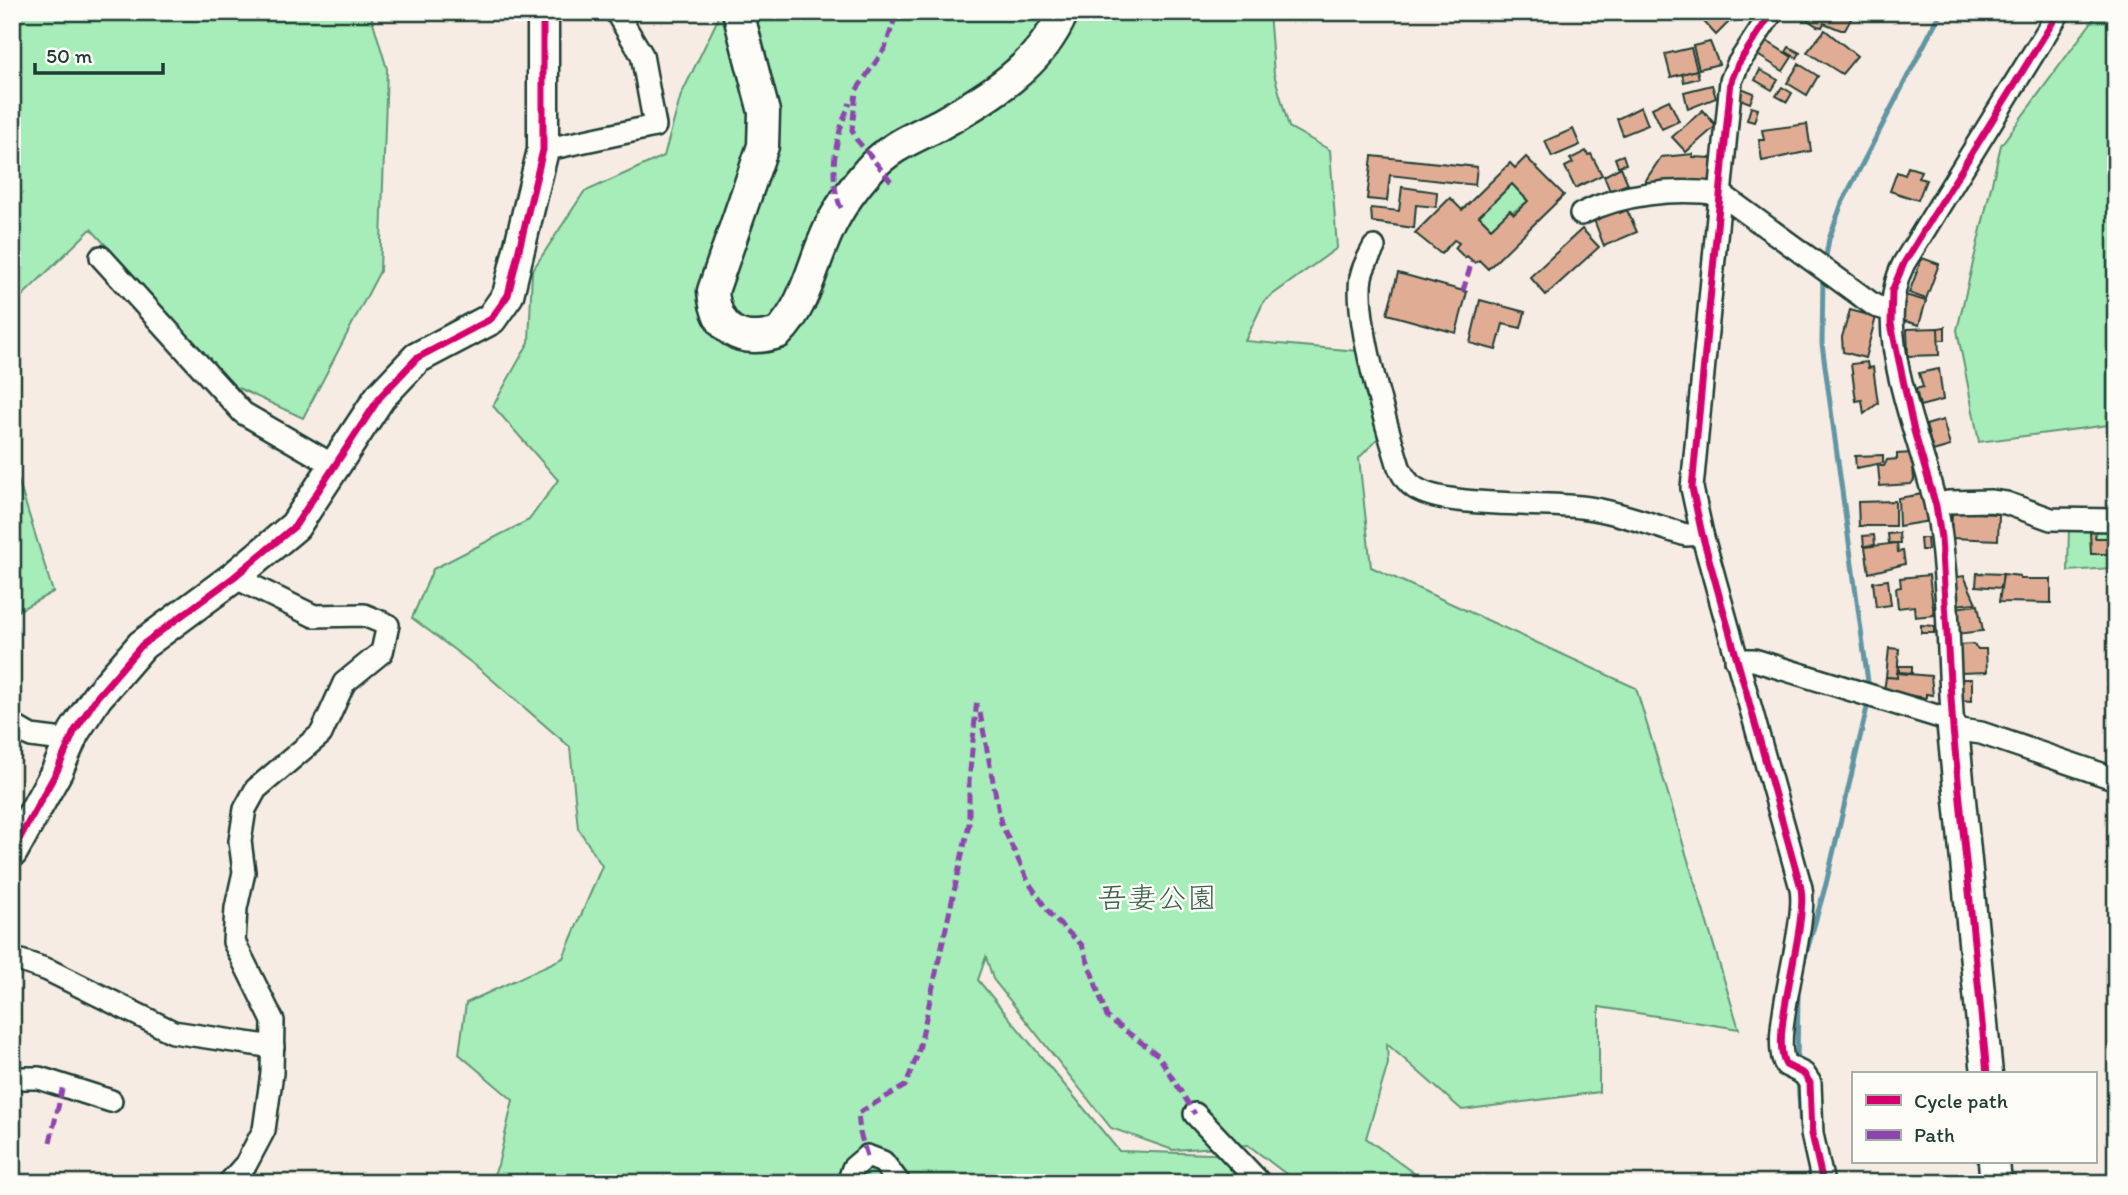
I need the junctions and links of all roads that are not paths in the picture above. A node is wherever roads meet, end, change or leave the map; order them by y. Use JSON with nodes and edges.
{"nodes":[{"id":1,"x":545,"y":12,"type":"edge"},
{"id":2,"x":616,"y":12,"type":"edge"},
{"id":3,"x":738,"y":12,"type":"edge"},
{"id":4,"x":1063,"y":12,"type":"edge"},
{"id":5,"x":1772,"y":12,"type":"edge"},
{"id":6,"x":2059,"y":12,"type":"edge"},
{"id":7,"x":543,"y":150,"type":"junction"},
{"id":8,"x":1721,"y":194,"type":"junction"},
{"id":9,"x":1581,"y":214,"type":"dead end"},
{"id":10,"x":1374,"y":247,"type":"dead end"},
{"id":11,"x":101,"y":257,"type":"dead end"},
{"id":12,"x":1890,"y":310,"type":"junction"},
{"id":13,"x":333,"y":465,"type":"junction"},
{"id":14,"x":1936,"y":506,"type":"junction"},
{"id":15,"x":2116,"y":520,"type":"edge"},
{"id":16,"x":1702,"y":534,"type":"junction"},
{"id":17,"x":234,"y":577,"type":"junction"},
{"id":18,"x":1736,"y":660,"type":"junction"},
{"id":19,"x":12,"y":725,"type":"edge"},
{"id":20,"x":1953,"y":725,"type":"junction"},
{"id":21,"x":71,"y":741,"type":"junction"},
{"id":22,"x":2116,"y":779,"type":"edge"},
{"id":23,"x":12,"y":852,"type":"edge"},
{"id":24,"x":12,"y":958,"type":"edge"},
{"id":25,"x":273,"y":1047,"type":"junction"},
{"id":26,"x":1987,"y":1072,"type":"edge"},
{"id":27,"x":12,"y":1078,"type":"edge"},
{"id":28,"x":111,"y":1101,"type":"dead end"},
{"id":29,"x":1195,"y":1114,"type":"dead end"},
{"id":30,"x":1994,"y":1164,"type":"edge"},
{"id":31,"x":229,"y":1183,"type":"edge"},
{"id":32,"x":848,"y":1183,"type":"edge"},
{"id":33,"x":899,"y":1183,"type":"edge"},
{"id":34,"x":1260,"y":1183,"type":"edge"},
{"id":35,"x":1823,"y":1183,"type":"edge"},
{"id":36,"x":1996,"y":1183,"type":"edge"}],
"edges":[{"from":1,"to":7,"type":"street"},
{"from":2,"to":7,"type":"street"},
{"from":3,"to":4,"type":"street"},
{"from":5,"to":8,"type":"street"},
{"from":6,"to":12,"type":"street"},
{"from":7,"to":13,"type":"street"},
{"from":8,"to":9,"type":"street"},
{"from":8,"to":12,"type":"street"},
{"from":8,"to":16,"type":"street"},
{"from":10,"to":16,"type":"street"},
{"from":11,"to":13,"type":"street"},
{"from":12,"to":14,"type":"street"},
{"from":13,"to":17,"type":"street"},
{"from":14,"to":15,"type":"street"},
{"from":14,"to":20,"type":"street"},
{"from":16,"to":18,"type":"street"},
{"from":17,"to":21,"type":"street"},
{"from":17,"to":25,"type":"street"},
{"from":18,"to":20,"type":"street"},
{"from":18,"to":35,"type":"street"},
{"from":19,"to":21,"type":"street"},
{"from":20,"to":22,"type":"street"},
{"from":20,"to":26,"type":"street"},
{"from":21,"to":23,"type":"street"},
{"from":24,"to":25,"type":"street"},
{"from":25,"to":31,"type":"street"},
{"from":27,"to":28,"type":"street"},
{"from":29,"to":34,"type":"street"},
{"from":30,"to":36,"type":"street"},
{"from":32,"to":33,"type":"street"}]}
